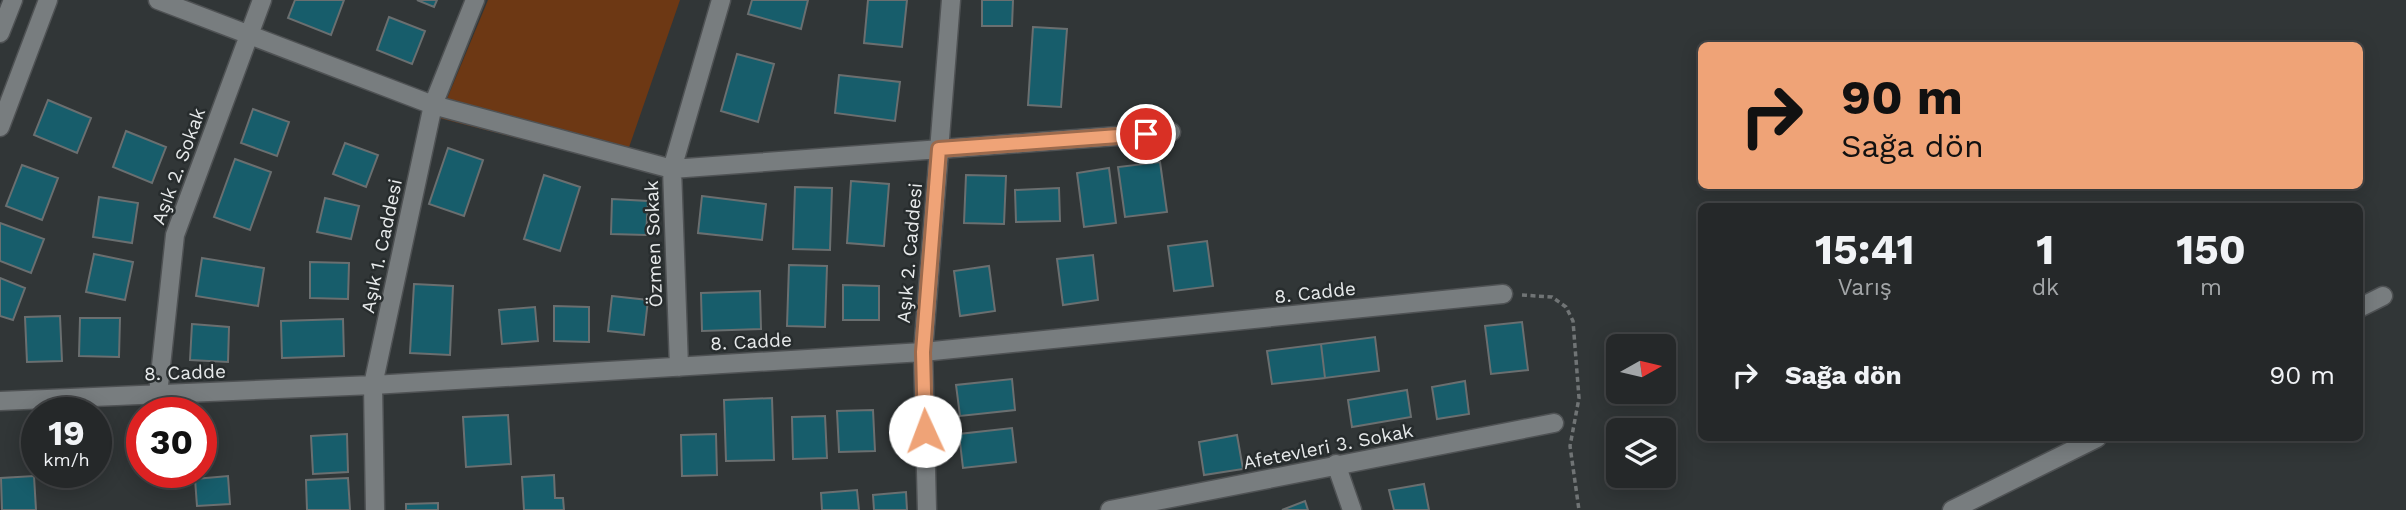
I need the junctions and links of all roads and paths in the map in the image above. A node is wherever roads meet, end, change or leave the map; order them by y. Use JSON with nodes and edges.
{"nodes":[{"id":1,"x":13,"y":0,"type":"edge"},
{"id":2,"x":48,"y":0,"type":"edge"},
{"id":3,"x":158,"y":0,"type":"edge"},
{"id":4,"x":262,"y":0,"type":"edge"},
{"id":5,"x":475,"y":0,"type":"edge"},
{"id":6,"x":721,"y":0,"type":"edge"},
{"id":7,"x":951,"y":0,"type":"edge"},
{"id":8,"x":0,"y":33,"type":"edge"},
{"id":9,"x":248,"y":34,"type":"junction"},
{"id":10,"x":433,"y":105,"type":"junction"},
{"id":11,"x":0,"y":127,"type":"edge"},
{"id":12,"x":1171,"y":132,"type":"dead end"},
{"id":13,"x":939,"y":149,"type":"junction"},
{"id":14,"x":672,"y":169,"type":"junction"},
{"id":15,"x":1503,"y":294,"type":"joint"},
{"id":16,"x":2383,"y":296,"type":"dead end"},
{"id":17,"x":2363,"y":306,"type":"edge"},
{"id":18,"x":923,"y":352,"type":"junction"},
{"id":19,"x":679,"y":367,"type":"junction"},
{"id":20,"x":373,"y":385,"type":"junction"},
{"id":21,"x":158,"y":394,"type":"junction"},
{"id":22,"x":0,"y":401,"type":"edge"},
{"id":23,"x":1554,"y":423,"type":"dead end"},
{"id":24,"x":2091,"y":441,"type":"edge"},
{"id":25,"x":1336,"y":464,"type":"junction"},
{"id":26,"x":1155,"y":506,"type":"edge"},
{"id":27,"x":375,"y":510,"type":"edge"},
{"id":28,"x":927,"y":510,"type":"edge"},
{"id":29,"x":1110,"y":510,"type":"edge"},
{"id":30,"x":1352,"y":510,"type":"edge"},
{"id":31,"x":1579,"y":510,"type":"edge"},
{"id":32,"x":1952,"y":510,"type":"edge"}],
"edges":[{"from":1,"to":8,"type":"street"},
{"from":2,"to":11,"type":"street"},
{"from":3,"to":9,"type":"street"},
{"from":4,"to":9,"type":"street","name":"Aşık 2. Sokak"},
{"from":5,"to":10,"type":"street","name":"Aşık 1. Caddesi"},
{"from":6,"to":14,"type":"street","name":"Özmen Sokak"},
{"from":7,"to":13,"type":"street","name":"Aşık 2. Caddesi"},
{"from":9,"to":10,"type":"street"},
{"from":9,"to":21,"type":"street","name":"Aşık 2. Sokak"},
{"from":10,"to":14,"type":"street"},
{"from":10,"to":20,"type":"street","name":"Aşık 1. Caddesi"},
{"from":12,"to":13,"type":"street"},
{"from":13,"to":14,"type":"street"},
{"from":13,"to":18,"type":"street","name":"Aşık 2. Caddesi"},
{"from":14,"to":19,"type":"street","name":"Özmen Sokak"},
{"from":15,"to":18,"type":"street","name":"8. Cadde"},
{"from":15,"to":31,"type":"path"},
{"from":16,"to":17,"type":"street"},
{"from":18,"to":19,"type":"street","name":"8. Cadde"},
{"from":18,"to":28,"type":"street","name":"Aşık 2. Caddesi"},
{"from":19,"to":20,"type":"street","name":"8. Cadde"},
{"from":20,"to":21,"type":"street","name":"8. Cadde"},
{"from":20,"to":27,"type":"street","name":"Aşık 1. Caddesi"},
{"from":21,"to":22,"type":"street","name":"8. Cadde"},
{"from":23,"to":25,"type":"street","name":"Afetevleri 3. Sokak"},
{"from":24,"to":32,"type":"street"},
{"from":25,"to":26,"type":"street","name":"Afetevleri 3. Sokak"},
{"from":25,"to":30,"type":"street"},
{"from":26,"to":29,"type":"street","name":"Afetevleri 3. Sokak"}]}
